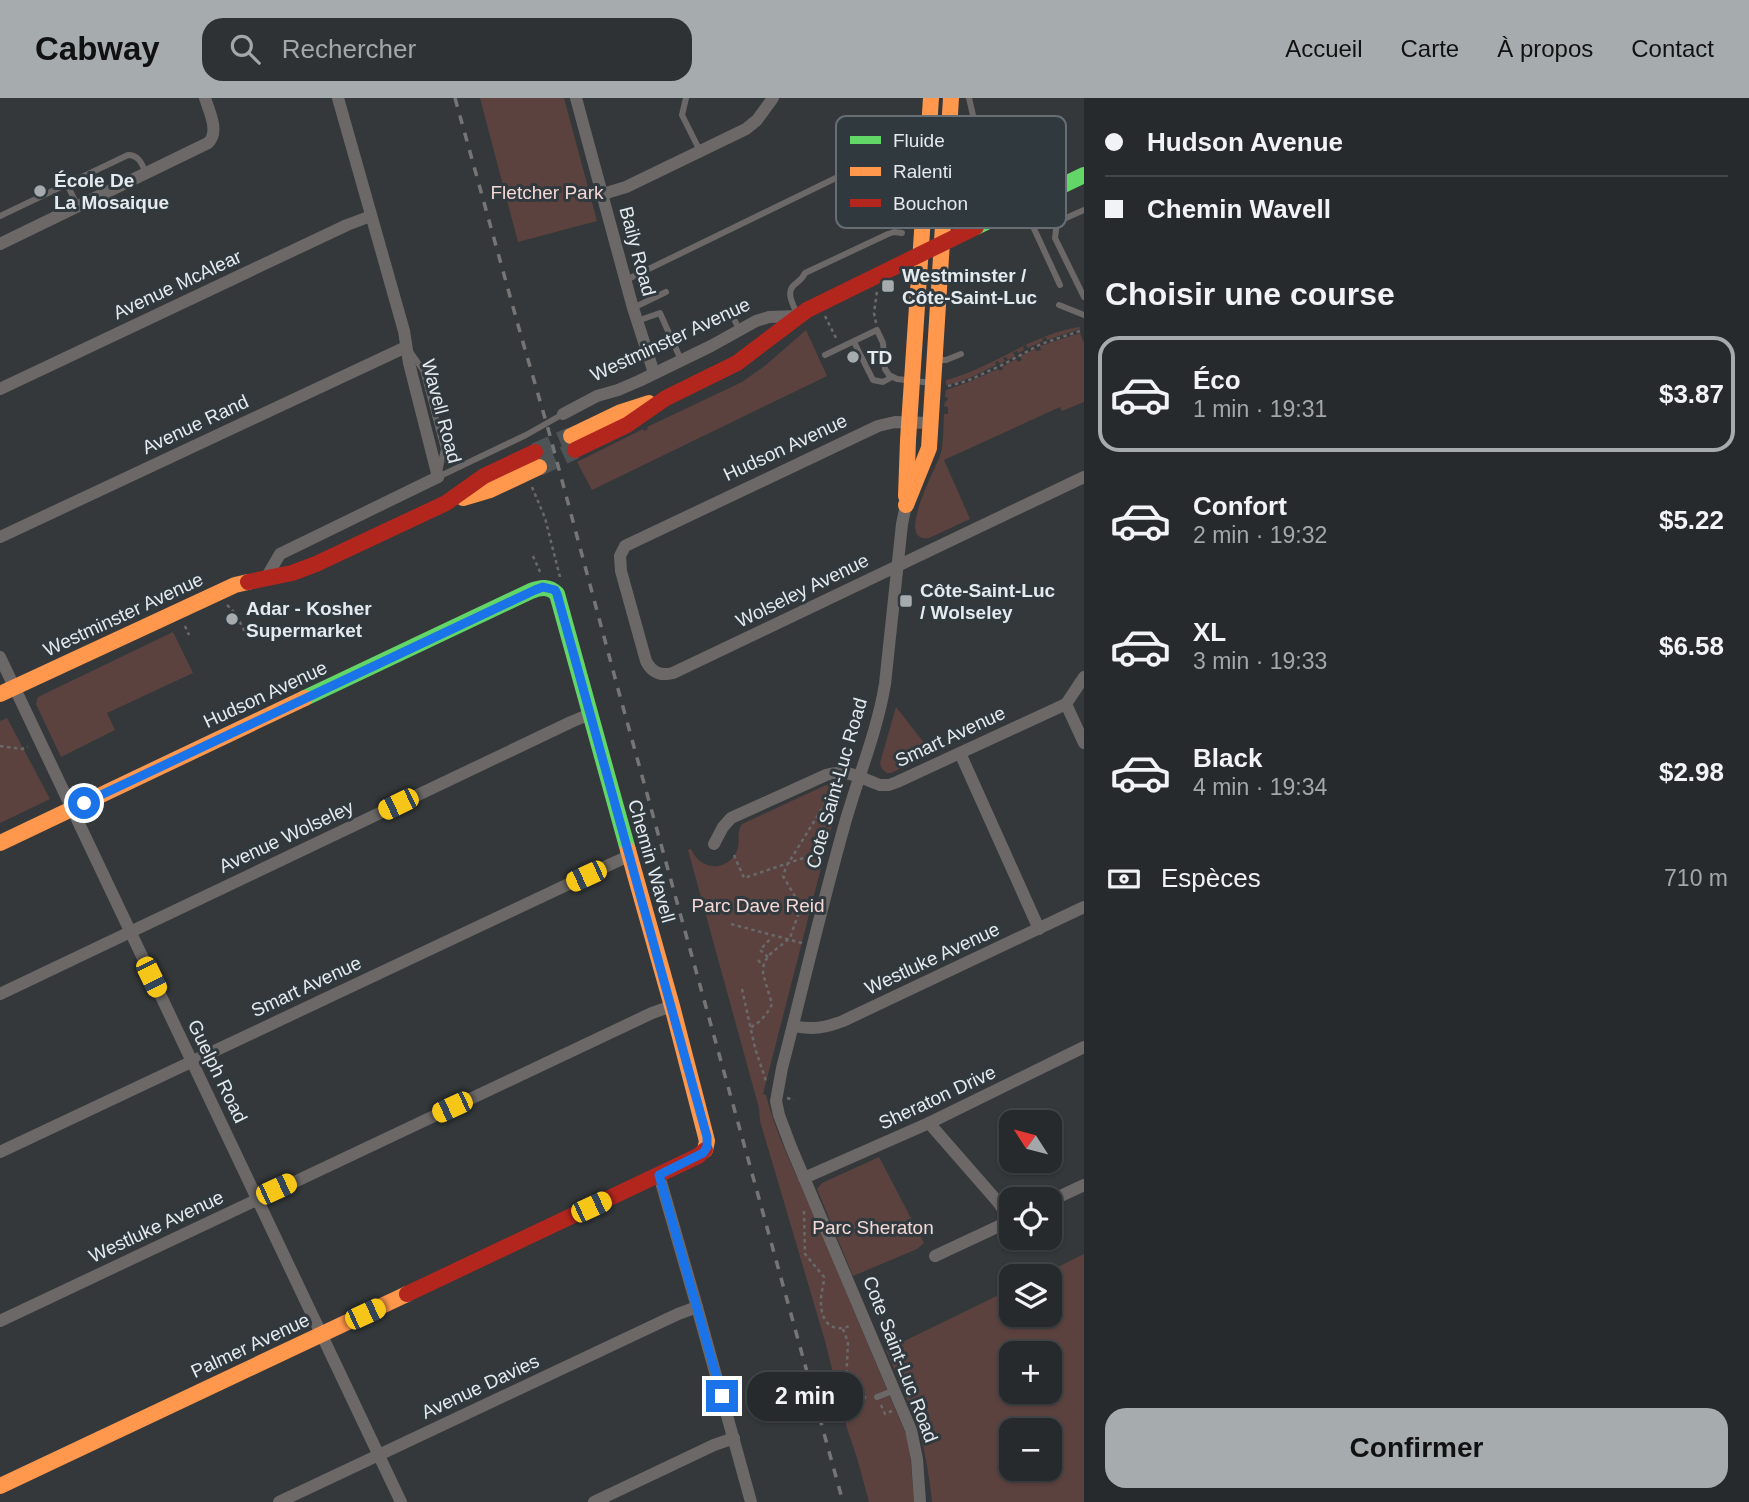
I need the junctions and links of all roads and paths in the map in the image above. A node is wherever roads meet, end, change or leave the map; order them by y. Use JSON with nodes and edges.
{"nodes":[{"id":1,"x":205,"y":98,"type":"edge"},
{"id":2,"x":338,"y":98,"type":"edge"},
{"id":3,"x":576,"y":98,"type":"edge"},
{"id":4,"x":686,"y":98,"type":"edge"},
{"id":5,"x":773,"y":98,"type":"edge"},
{"id":6,"x":931,"y":98,"type":"edge"},
{"id":7,"x":951,"y":98,"type":"edge"},
{"id":8,"x":969,"y":98,"type":"edge"},
{"id":9,"x":930,"y":116,"type":"edge"},
{"id":10,"x":950,"y":116,"type":"edge"},
{"id":11,"x":973,"y":116,"type":"edge"},
{"id":12,"x":700,"y":151,"type":"junction"},
{"id":13,"x":146,"y":173,"type":"junction"},
{"id":14,"x":1084,"y":175,"type":"edge"},
{"id":15,"x":836,"y":178,"type":"edge"},
{"id":16,"x":67,"y":184,"type":"junction"},
{"id":17,"x":1066,"y":184,"type":"edge"},
{"id":18,"x":603,"y":194,"type":"junction"},
{"id":19,"x":78,"y":207,"type":"junction"},
{"id":20,"x":1084,"y":210,"type":"edge"},
{"id":21,"x":0,"y":216,"type":"edge"},
{"id":22,"x":371,"y":216,"type":"junction"},
{"id":23,"x":1066,"y":218,"type":"edge"},
{"id":24,"x":924,"y":228,"type":"edge"},
{"id":25,"x":944,"y":228,"type":"edge"},
{"id":26,"x":974,"y":228,"type":"edge"},
{"id":27,"x":1034,"y":228,"type":"edge"},
{"id":28,"x":1056,"y":228,"type":"edge"},
{"id":29,"x":902,"y":233,"type":"dead end"},
{"id":30,"x":943,"y":243,"type":"junction"},
{"id":31,"x":0,"y":244,"type":"edge"},
{"id":32,"x":922,"y":254,"type":"junction"},
{"id":33,"x":625,"y":280,"type":"junction"},
{"id":34,"x":1060,"y":285,"type":"dead end"},
{"id":35,"x":877,"y":291,"type":"dead end"},
{"id":36,"x":666,"y":292,"type":"dead end"},
{"id":37,"x":1084,"y":296,"type":"edge"},
{"id":38,"x":1059,"y":305,"type":"dead end"},
{"id":39,"x":633,"y":308,"type":"junction"},
{"id":40,"x":874,"y":313,"type":"dead end"},
{"id":41,"x":732,"y":316,"type":"dead end"},
{"id":42,"x":798,"y":316,"type":"junction"},
{"id":43,"x":825,"y":316,"type":"dead end"},
{"id":44,"x":1084,"y":316,"type":"edge"},
{"id":45,"x":637,"y":321,"type":"junction"},
{"id":46,"x":739,"y":330,"type":"junction"},
{"id":47,"x":1080,"y":331,"type":"dead end"},
{"id":48,"x":833,"y":333,"type":"dead end"},
{"id":49,"x":854,"y":342,"type":"junction"},
{"id":50,"x":406,"y":347,"type":"junction"},
{"id":51,"x":961,"y":354,"type":"dead end"},
{"id":52,"x":825,"y":355,"type":"dead end"},
{"id":53,"x":681,"y":359,"type":"junction"},
{"id":54,"x":936,"y":360,"type":"junction"},
{"id":55,"x":654,"y":373,"type":"junction"},
{"id":56,"x":892,"y":377,"type":"junction"},
{"id":57,"x":913,"y":381,"type":"junction"},
{"id":58,"x":939,"y":385,"type":"junction"},
{"id":59,"x":0,"y":389,"type":"edge"},
{"id":60,"x":563,"y":414,"type":"joint"},
{"id":61,"x":909,"y":422,"type":"junction"},
{"id":62,"x":931,"y":423,"type":"junction"},
{"id":63,"x":573,"y":443,"type":"tunnel mouth"},
{"id":64,"x":537,"y":459,"type":"tunnel mouth"},
{"id":65,"x":438,"y":477,"type":"junction"},
{"id":66,"x":1084,"y":477,"type":"edge"},
{"id":67,"x":529,"y":481,"type":"dead end"},
{"id":68,"x":905,"y":505,"type":"junction"},
{"id":69,"x":0,"y":537,"type":"edge"},
{"id":70,"x":624,"y":548,"type":"joint"},
{"id":71,"x":533,"y":556,"type":"dead end"},
{"id":72,"x":897,"y":565,"type":"junction"},
{"id":73,"x":266,"y":578,"type":"junction"},
{"id":74,"x":551,"y":581,"type":"junction"},
{"id":75,"x":228,"y":605,"type":"dead end"},
{"id":76,"x":232,"y":609,"type":"junction"},
{"id":77,"x":230,"y":616,"type":"dead end"},
{"id":78,"x":185,"y":625,"type":"dead end"},
{"id":79,"x":253,"y":631,"type":"dead end"},
{"id":80,"x":246,"y":634,"type":"junction"},
{"id":81,"x":189,"y":635,"type":"dead end"},
{"id":82,"x":250,"y":639,"type":"dead end"},
{"id":83,"x":0,"y":657,"type":"edge"},
{"id":84,"x":1084,"y":677,"type":"edge"},
{"id":85,"x":7,"y":691,"type":"edge"},
{"id":86,"x":1066,"y":704,"type":"junction"},
{"id":87,"x":590,"y":714,"type":"junction"},
{"id":88,"x":1084,"y":743,"type":"edge"},
{"id":89,"x":0,"y":746,"type":"edge"},
{"id":90,"x":29,"y":747,"type":"dead end"},
{"id":91,"x":960,"y":753,"type":"junction"},
{"id":92,"x":860,"y":777,"type":"junction"},
{"id":93,"x":840,"y":798,"type":"dead end"},
{"id":94,"x":71,"y":809,"type":"junction"},
{"id":95,"x":0,"y":843,"type":"edge"},
{"id":96,"x":714,"y":844,"type":"dead end"},
{"id":97,"x":827,"y":849,"type":"dead end"},
{"id":98,"x":734,"y":855,"type":"dead end"},
{"id":99,"x":629,"y":856,"type":"junction"},
{"id":100,"x":790,"y":862,"type":"junction"},
{"id":101,"x":1084,"y":907,"type":"edge"},
{"id":102,"x":731,"y":924,"type":"dead end"},
{"id":103,"x":1039,"y":929,"type":"junction"},
{"id":104,"x":130,"y":932,"type":"junction"},
{"id":105,"x":774,"y":935,"type":"junction"},
{"id":106,"x":789,"y":939,"type":"junction"},
{"id":107,"x":804,"y":943,"type":"dead end"},
{"id":108,"x":768,"y":957,"type":"junction"},
{"id":109,"x":758,"y":960,"type":"dead end"},
{"id":110,"x":763,"y":966,"type":"junction"},
{"id":111,"x":742,"y":989,"type":"dead end"},
{"id":112,"x":0,"y":994,"type":"edge"},
{"id":113,"x":672,"y":1006,"type":"junction"},
{"id":114,"x":758,"y":1023,"type":"junction"},
{"id":115,"x":762,"y":1026,"type":"dead end"},
{"id":116,"x":793,"y":1026,"type":"junction"},
{"id":117,"x":751,"y":1027,"type":"junction"},
{"id":118,"x":758,"y":1036,"type":"dead end"},
{"id":119,"x":753,"y":1037,"type":"junction"},
{"id":120,"x":760,"y":1042,"type":"dead end"},
{"id":121,"x":755,"y":1044,"type":"junction"},
{"id":122,"x":1084,"y":1047,"type":"edge"},
{"id":123,"x":191,"y":1062,"type":"junction"},
{"id":124,"x":767,"y":1085,"type":"dead end"},
{"id":125,"x":929,"y":1123,"type":"junction"},
{"id":126,"x":706,"y":1149,"type":"joint"},
{"id":127,"x":0,"y":1152,"type":"edge"},
{"id":128,"x":659,"y":1175,"type":"junction"},
{"id":129,"x":804,"y":1178,"type":"junction"},
{"id":130,"x":1084,"y":1185,"type":"edge"},
{"id":131,"x":1062,"y":1195,"type":"edge"},
{"id":132,"x":258,"y":1199,"type":"junction"},
{"id":133,"x":804,"y":1200,"type":"dead end"},
{"id":134,"x":999,"y":1203,"type":"edge"},
{"id":135,"x":999,"y":1226,"type":"edge"},
{"id":136,"x":935,"y":1256,"type":"dead end"},
{"id":137,"x":697,"y":1307,"type":"junction"},
{"id":138,"x":0,"y":1321,"type":"edge"},
{"id":139,"x":858,"y":1322,"type":"dead end"},
{"id":140,"x":843,"y":1329,"type":"junction"},
{"id":141,"x":321,"y":1334,"type":"junction"},
{"id":142,"x":895,"y":1390,"type":"junction"},
{"id":143,"x":877,"y":1397,"type":"junction"},
{"id":144,"x":895,"y":1410,"type":"dead end"},
{"id":145,"x":734,"y":1438,"type":"junction"},
{"id":146,"x":379,"y":1455,"type":"junction"},
{"id":147,"x":0,"y":1486,"type":"edge"},
{"id":148,"x":279,"y":1502,"type":"edge"},
{"id":149,"x":401,"y":1502,"type":"edge"},
{"id":150,"x":594,"y":1502,"type":"edge"},
{"id":151,"x":751,"y":1502,"type":"edge"},
{"id":152,"x":920,"y":1502,"type":"edge"}],
"edges":[{"from":1,"to":13,"type":"street"},
{"from":2,"to":22,"type":"street","name":"Wavell Road"},
{"from":3,"to":18,"type":"street","name":"Baily Road"},
{"from":4,"to":12,"type":"lane"},
{"from":5,"to":12,"type":"street"},
{"from":6,"to":9,"type":"street","name":"Cote Saint-Luc Road"},
{"from":7,"to":10,"type":"street","name":"Cote Saint-Luc Road"},
{"from":8,"to":11,"type":"lane"},
{"from":12,"to":18,"type":"street"},
{"from":13,"to":16,"type":"lane"},
{"from":13,"to":19,"type":"street"},
{"from":14,"to":17,"type":"street","name":"Westminster Avenue"},
{"from":15,"to":33,"type":"lane"},
{"from":16,"to":19,"type":"lane"},
{"from":16,"to":21,"type":"lane"},
{"from":18,"to":33,"type":"street","name":"Baily Road"},
{"from":19,"to":31,"type":"street"},
{"from":20,"to":23,"type":"lane"},
{"from":22,"to":50,"type":"street","name":"Wavell Road"},
{"from":22,"to":59,"type":"street","name":"Avenue McAlear"},
{"from":24,"to":32,"type":"street","name":"Cote Saint-Luc Road"},
{"from":25,"to":30,"type":"street","name":"Cote Saint-Luc Road"},
{"from":26,"to":30,"type":"street","name":"Westminster Avenue"},
{"from":27,"to":34,"type":"lane"},
{"from":28,"to":37,"type":"lane"},
{"from":29,"to":42,"type":"lane"},
{"from":30,"to":32,"type":"street","name":"Westminster Avenue"},
{"from":30,"to":54,"type":"street","name":"Cote Saint-Luc Road"},
{"from":32,"to":42,"type":"street","name":"Westminster Avenue"},
{"from":32,"to":57,"type":"street","name":"Cote Saint-Luc Road"},
{"from":33,"to":39,"type":"street","name":"Baily Road"},
{"from":35,"to":40,"type":"path"},
{"from":36,"to":39,"type":"lane"},
{"from":38,"to":44,"type":"lane"},
{"from":39,"to":45,"type":"street","name":"Baily Road"},
{"from":41,"to":46,"type":"lane"},
{"from":42,"to":46,"type":"street","name":"Westminster Avenue"},
{"from":42,"to":63,"type":"street","name":"Westminster Avenue"},
{"from":43,"to":48,"type":"path"},
{"from":45,"to":53,"type":"lane"},
{"from":45,"to":55,"type":"street","name":"Baily Road"},
{"from":46,"to":53,"type":"street","name":"Westminster Avenue"},
{"from":47,"to":58,"type":"path"},
{"from":49,"to":52,"type":"lane"},
{"from":49,"to":56,"type":"lane"},
{"from":49,"to":56,"type":"lane"},
{"from":50,"to":65,"type":"street","name":"Wavell Road"},
{"from":50,"to":69,"type":"street","name":"Avenue Rand"},
{"from":51,"to":54,"type":"lane"},
{"from":53,"to":55,"type":"street","name":"Westminster Avenue"},
{"from":54,"to":58,"type":"street","name":"Cote Saint-Luc Road"},
{"from":55,"to":60,"type":"street","name":"Westminster Avenue"},
{"from":56,"to":57,"type":"lane"},
{"from":57,"to":58,"type":"lane"},
{"from":57,"to":61,"type":"street","name":"Cote Saint-Luc Road"},
{"from":58,"to":62,"type":"street","name":"Cote Saint-Luc Road"},
{"from":60,"to":65,"type":"lane"},
{"from":61,"to":62,"type":"street","name":"Hudson Avenue"},
{"from":61,"to":68,"type":"street","name":"Cote Saint-Luc Road"},
{"from":61,"to":70,"type":"street","name":"Hudson Avenue"},
{"from":62,"to":68,"type":"street","name":"Cote Saint-Luc Road"},
{"from":64,"to":73,"type":"street","name":"Westminster Avenue"},
{"from":65,"to":73,"type":"street"},
{"from":66,"to":72,"type":"street","name":"Wolseley Avenue"},
{"from":67,"to":74,"type":"path"},
{"from":68,"to":72,"type":"street","name":"Cote Saint-Luc Road"},
{"from":70,"to":72,"type":"street","name":"Wolseley Avenue"},
{"from":71,"to":74,"type":"path"},
{"from":72,"to":92,"type":"street","name":"Cote Saint-Luc Road"},
{"from":73,"to":85,"type":"street","name":"Westminster Avenue"},
{"from":74,"to":87,"type":"street","name":"Chemin Wavell"},
{"from":74,"to":94,"type":"street","name":"Hudson Avenue"},
{"from":75,"to":76,"type":"path"},
{"from":76,"to":77,"type":"path"},
{"from":76,"to":80,"type":"path"},
{"from":78,"to":81,"type":"path"},
{"from":79,"to":80,"type":"path"},
{"from":80,"to":82,"type":"path"},
{"from":83,"to":85,"type":"street","name":"Guelph Road"},
{"from":84,"to":86,"type":"street"},
{"from":85,"to":94,"type":"street","name":"Guelph Road"},
{"from":86,"to":88,"type":"street"},
{"from":86,"to":91,"type":"street","name":"Smart Avenue"},
{"from":87,"to":99,"type":"street","name":"Chemin Wavell"},
{"from":87,"to":104,"type":"street","name":"Avenue Wolseley"},
{"from":89,"to":90,"type":"path"},
{"from":91,"to":92,"type":"street","name":"Smart Avenue"},
{"from":91,"to":103,"type":"street"},
{"from":92,"to":96,"type":"street","name":"Smart Avenue"},
{"from":92,"to":116,"type":"street","name":"Cote Saint-Luc Road"},
{"from":93,"to":100,"type":"path"},
{"from":94,"to":95,"type":"street","name":"Hudson Avenue"},
{"from":94,"to":104,"type":"street","name":"Guelph Road"},
{"from":97,"to":100,"type":"path"},
{"from":98,"to":100,"type":"path"},
{"from":99,"to":113,"type":"street","name":"Chemin Wavell"},
{"from":99,"to":123,"type":"street","name":"Smart Avenue"},
{"from":100,"to":106,"type":"path"},
{"from":101,"to":103,"type":"street","name":"Westluke Avenue"},
{"from":102,"to":105,"type":"path"},
{"from":103,"to":116,"type":"street","name":"Westluke Avenue"},
{"from":104,"to":112,"type":"street","name":"Avenue Wolseley"},
{"from":104,"to":123,"type":"street","name":"Guelph Road"},
{"from":105,"to":106,"type":"path"},
{"from":105,"to":108,"type":"path"},
{"from":106,"to":107,"type":"path"},
{"from":106,"to":108,"type":"path"},
{"from":108,"to":110,"type":"path"},
{"from":109,"to":110,"type":"path"},
{"from":110,"to":114,"type":"path"},
{"from":111,"to":117,"type":"path"},
{"from":113,"to":126,"type":"street","name":"Chemin Wavell"},
{"from":113,"to":132,"type":"street","name":"Westluke Avenue"},
{"from":114,"to":115,"type":"path"},
{"from":114,"to":117,"type":"path"},
{"from":116,"to":129,"type":"street","name":"Cote Saint-Luc Road"},
{"from":117,"to":119,"type":"path"},
{"from":118,"to":119,"type":"path"},
{"from":119,"to":121,"type":"path"},
{"from":120,"to":121,"type":"path"},
{"from":121,"to":124,"type":"path"},
{"from":122,"to":125,"type":"street","name":"Sheraton Drive"},
{"from":123,"to":127,"type":"street","name":"Smart Avenue"},
{"from":123,"to":132,"type":"street","name":"Guelph Road"},
{"from":125,"to":129,"type":"street","name":"Sheraton Drive"},
{"from":125,"to":134,"type":"street"},
{"from":126,"to":128,"type":"street","name":"Palmer Avenue"},
{"from":128,"to":137,"type":"street"},
{"from":128,"to":141,"type":"street","name":"Palmer Avenue"},
{"from":129,"to":142,"type":"street","name":"Cote Saint-Luc Road"},
{"from":130,"to":131,"type":"street"},
{"from":132,"to":138,"type":"street","name":"Westluke Avenue"},
{"from":132,"to":141,"type":"street","name":"Guelph Road"},
{"from":133,"to":140,"type":"path"},
{"from":135,"to":136,"type":"street"},
{"from":137,"to":145,"type":"street"},
{"from":137,"to":146,"type":"street","name":"Avenue Davies"},
{"from":139,"to":140,"type":"path"},
{"from":140,"to":143,"type":"path"},
{"from":141,"to":146,"type":"street","name":"Guelph Road"},
{"from":141,"to":147,"type":"street","name":"Palmer Avenue"},
{"from":142,"to":143,"type":"lane"},
{"from":142,"to":152,"type":"street","name":"Cote Saint-Luc Road"},
{"from":143,"to":144,"type":"path"},
{"from":145,"to":150,"type":"street"},
{"from":145,"to":151,"type":"street"},
{"from":146,"to":148,"type":"street","name":"Avenue Davies"},
{"from":146,"to":149,"type":"street","name":"Guelph Road"}]}
